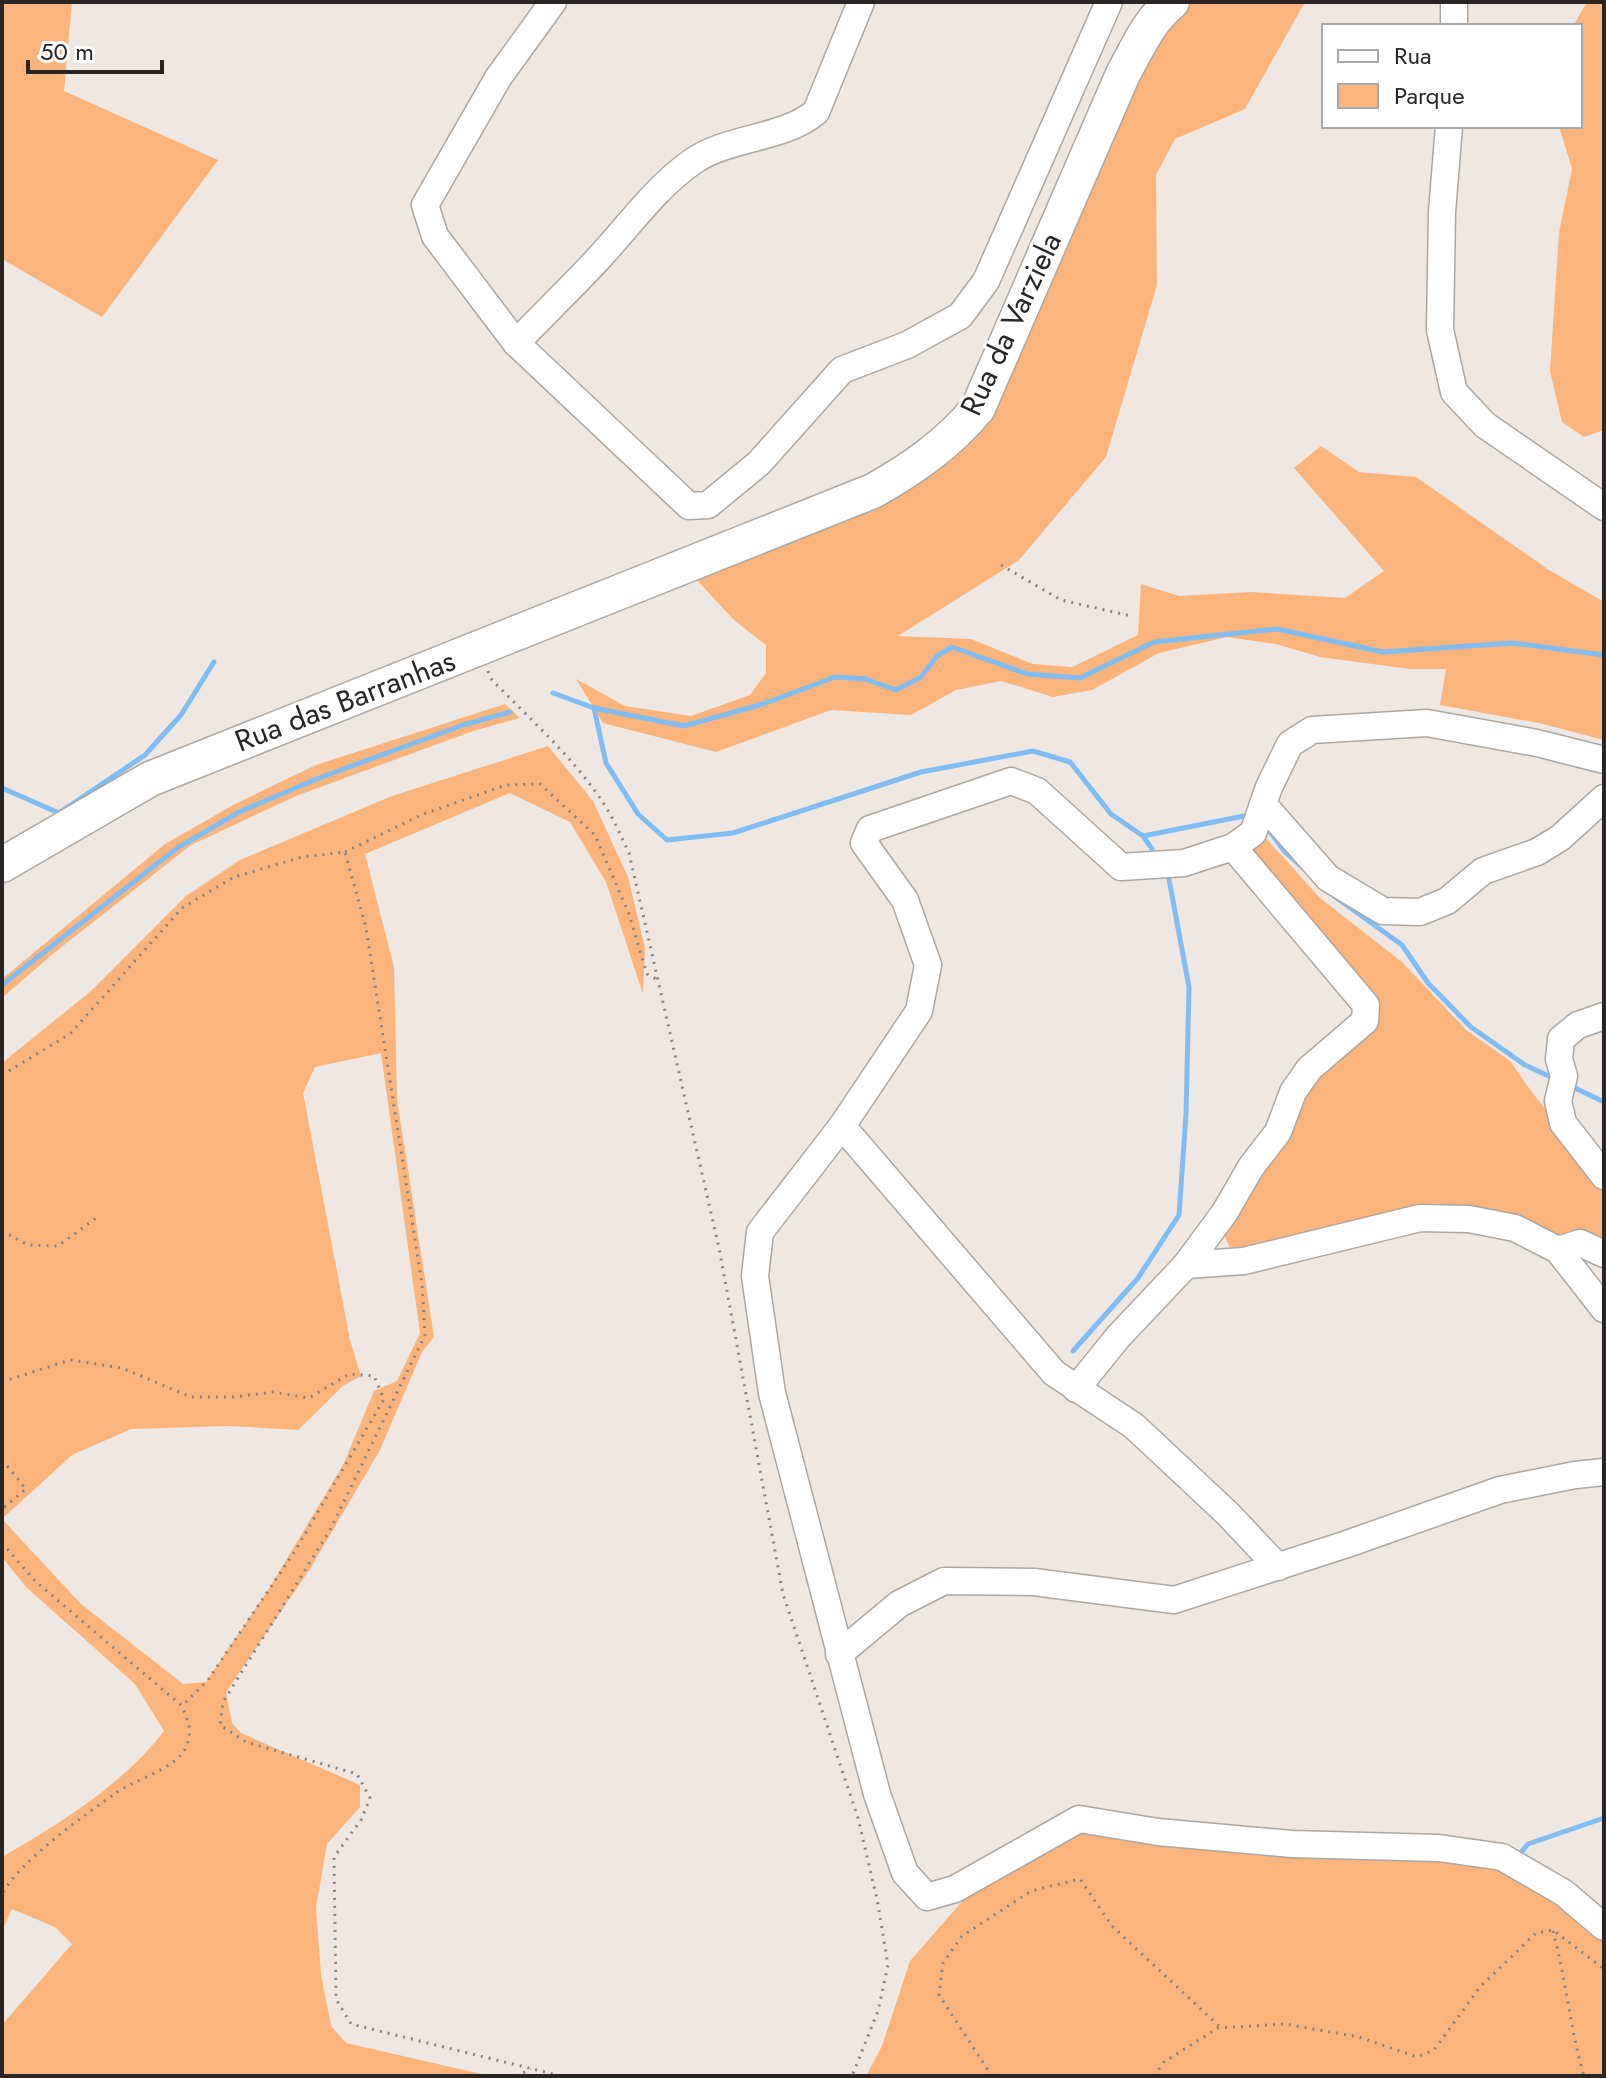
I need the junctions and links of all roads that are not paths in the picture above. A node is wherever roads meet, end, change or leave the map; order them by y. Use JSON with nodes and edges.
{"nodes":[{"id":1,"x":553,"y":2,"type":"edge"},
{"id":2,"x":861,"y":2,"type":"edge"},
{"id":3,"x":1109,"y":2,"type":"edge"},
{"id":4,"x":1172,"y":2,"type":"edge"},
{"id":5,"x":1454,"y":2,"type":"edge"},
{"id":6,"x":1454,"y":24,"type":"edge"},
{"id":7,"x":1449,"y":128,"type":"edge"},
{"id":8,"x":516,"y":343,"type":"junction"},
{"id":9,"x":1604,"y":507,"type":"edge"},
{"id":10,"x":700,"y":561,"type":"joint"},
{"id":11,"x":1604,"y":760,"type":"edge"},
{"id":12,"x":1604,"y":798,"type":"edge"},
{"id":13,"x":1263,"y":804,"type":"junction"},
{"id":14,"x":1233,"y":847,"type":"junction"},
{"id":15,"x":2,"y":865,"type":"edge"},
{"id":16,"x":1604,"y":1016,"type":"edge"},
{"id":17,"x":842,"y":1126,"type":"junction"},
{"id":18,"x":1604,"y":1176,"type":"edge"},
{"id":19,"x":1558,"y":1250,"type":"junction"},
{"id":20,"x":1604,"y":1254,"type":"edge"},
{"id":21,"x":1186,"y":1265,"type":"junction"},
{"id":22,"x":1604,"y":1309,"type":"edge"},
{"id":23,"x":1076,"y":1389,"type":"junction"},
{"id":24,"x":1604,"y":1472,"type":"edge"},
{"id":25,"x":1278,"y":1567,"type":"junction"},
{"id":26,"x":839,"y":1654,"type":"junction"},
{"id":27,"x":1604,"y":1927,"type":"edge"}],
"edges":[{"from":1,"to":8,"type":"lane"},
{"from":2,"to":8,"type":"lane"},
{"from":3,"to":8,"type":"lane"},
{"from":4,"to":10,"type":"main road","name":"Rua da Varziela"},
{"from":5,"to":6,"type":"lane"},
{"from":7,"to":9,"type":"lane"},
{"from":10,"to":15,"type":"main road","name":"Rua das Barranhas"},
{"from":11,"to":13,"type":"lane"},
{"from":12,"to":13,"type":"lane"},
{"from":13,"to":14,"type":"lane"},
{"from":14,"to":17,"type":"lane"},
{"from":14,"to":21,"type":"lane"},
{"from":16,"to":18,"type":"lane"},
{"from":17,"to":23,"type":"lane"},
{"from":17,"to":26,"type":"lane"},
{"from":19,"to":20,"type":"lane"},
{"from":19,"to":21,"type":"lane"},
{"from":19,"to":22,"type":"lane"},
{"from":21,"to":23,"type":"lane"},
{"from":23,"to":25,"type":"lane"},
{"from":24,"to":25,"type":"lane"},
{"from":25,"to":26,"type":"lane"},
{"from":26,"to":27,"type":"lane"}]}
